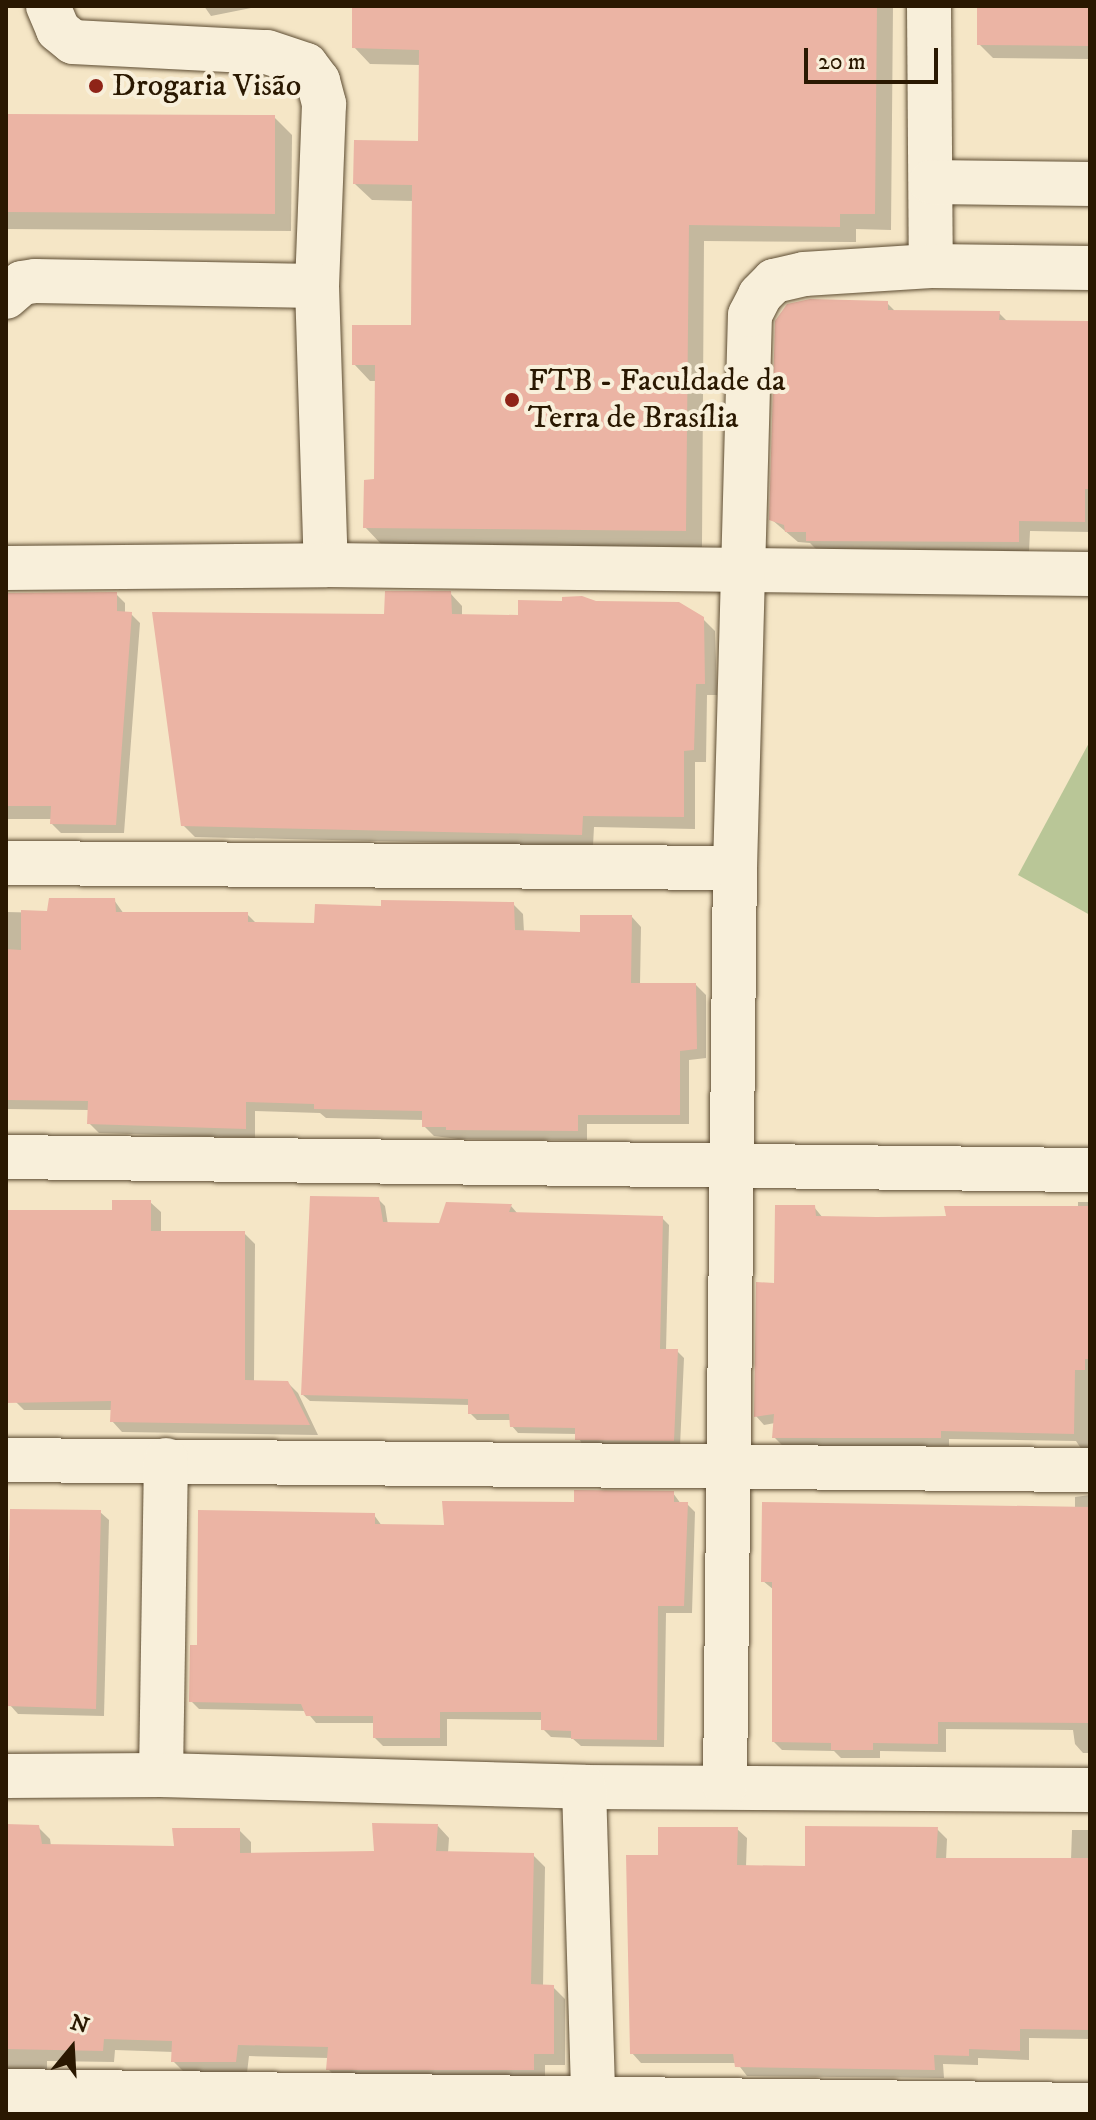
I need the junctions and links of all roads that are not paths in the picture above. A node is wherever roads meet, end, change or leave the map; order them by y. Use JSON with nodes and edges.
{"nodes":[{"id":1,"x":48,"y":6,"type":"edge"},
{"id":2,"x":929,"y":6,"type":"edge"},
{"id":3,"x":931,"y":182,"type":"junction"},
{"id":4,"x":1090,"y":184,"type":"edge"},
{"id":5,"x":931,"y":266,"type":"junction"},
{"id":6,"x":1090,"y":268,"type":"edge"},
{"id":7,"x":317,"y":286,"type":"junction"},
{"id":8,"x":6,"y":297,"type":"edge"},
{"id":9,"x":326,"y":565,"type":"junction"},
{"id":10,"x":6,"y":568,"type":"edge"},
{"id":11,"x":743,"y":572,"type":"junction"},
{"id":12,"x":1090,"y":574,"type":"edge"},
{"id":13,"x":6,"y":863,"type":"edge"},
{"id":14,"x":735,"y":868,"type":"junction"},
{"id":15,"x":6,"y":1157,"type":"edge"},
{"id":16,"x":731,"y":1164,"type":"junction"},
{"id":17,"x":1090,"y":1170,"type":"edge"},
{"id":18,"x":6,"y":1460,"type":"edge"},
{"id":19,"x":166,"y":1460,"type":"junction"},
{"id":20,"x":731,"y":1468,"type":"junction"},
{"id":21,"x":1090,"y":1470,"type":"edge"},
{"id":22,"x":161,"y":1775,"type":"junction"},
{"id":23,"x":6,"y":1776,"type":"edge"},
{"id":24,"x":725,"y":1786,"type":"junction"},
{"id":25,"x":584,"y":1787,"type":"junction"},
{"id":26,"x":1090,"y":1790,"type":"edge"},
{"id":27,"x":6,"y":2091,"type":"edge"},
{"id":28,"x":593,"y":2098,"type":"junction"},
{"id":29,"x":129,"y":2104,"type":"edge"},
{"id":30,"x":1090,"y":2105,"type":"edge"},
{"id":31,"x":1030,"y":2110,"type":"edge"}],
"edges":[{"from":1,"to":7,"type":"street"},
{"from":2,"to":3,"type":"street"},
{"from":3,"to":4,"type":"street"},
{"from":3,"to":5,"type":"street"},
{"from":5,"to":6,"type":"street"},
{"from":5,"to":11,"type":"street"},
{"from":7,"to":8,"type":"street"},
{"from":7,"to":9,"type":"street"},
{"from":9,"to":10,"type":"street"},
{"from":9,"to":11,"type":"street"},
{"from":11,"to":12,"type":"street"},
{"from":11,"to":14,"type":"street"},
{"from":13,"to":14,"type":"street"},
{"from":14,"to":16,"type":"street"},
{"from":15,"to":16,"type":"street"},
{"from":16,"to":17,"type":"street"},
{"from":16,"to":20,"type":"street"},
{"from":18,"to":19,"type":"street"},
{"from":19,"to":20,"type":"street"},
{"from":19,"to":22,"type":"street"},
{"from":20,"to":21,"type":"street"},
{"from":20,"to":24,"type":"street"},
{"from":22,"to":23,"type":"street"},
{"from":22,"to":25,"type":"street"},
{"from":24,"to":25,"type":"street"},
{"from":24,"to":26,"type":"street"},
{"from":25,"to":28,"type":"street"},
{"from":27,"to":29,"type":"street"},
{"from":28,"to":29,"type":"street"},
{"from":28,"to":31,"type":"street"},
{"from":30,"to":31,"type":"street"}]}
